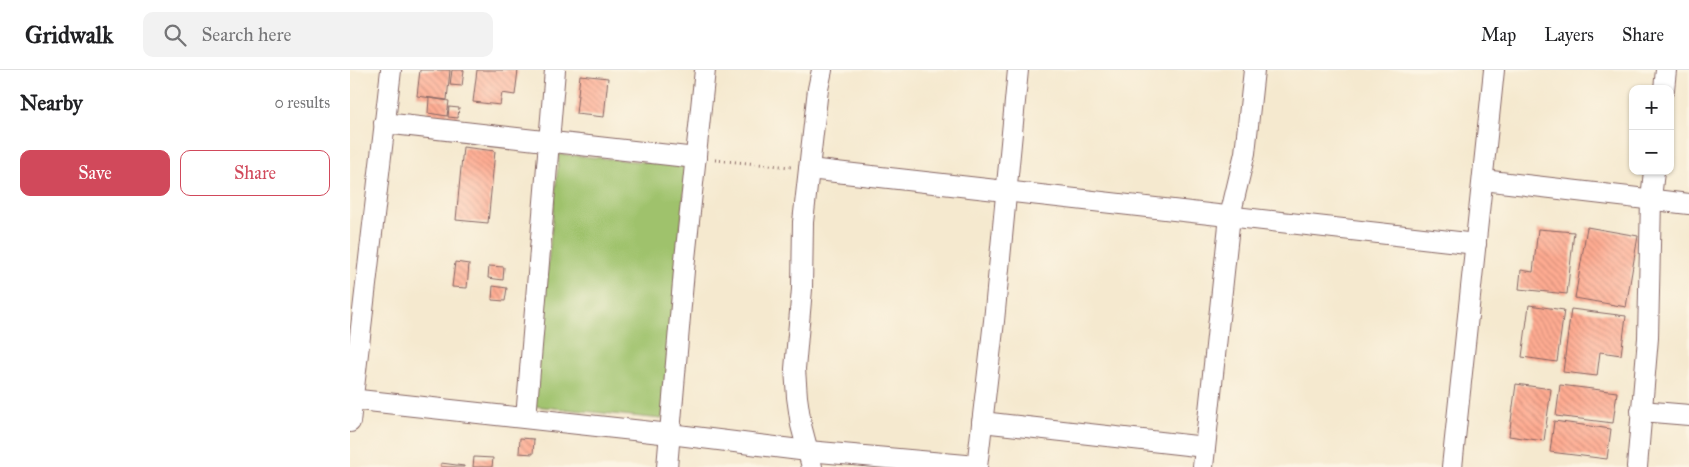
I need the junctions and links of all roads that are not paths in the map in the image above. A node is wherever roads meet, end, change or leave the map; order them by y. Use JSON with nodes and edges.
{"nodes":[{"id":1,"x":391,"y":70,"type":"edge"},
{"id":2,"x":555,"y":70,"type":"edge"},
{"id":3,"x":706,"y":70,"type":"edge"},
{"id":4,"x":822,"y":70,"type":"edge"},
{"id":5,"x":1018,"y":70,"type":"edge"},
{"id":6,"x":1254,"y":70,"type":"edge"},
{"id":7,"x":1494,"y":70,"type":"edge"},
{"id":8,"x":1666,"y":70,"type":"edge"},
{"id":9,"x":1664,"y":85,"type":"edge"},
{"id":10,"x":384,"y":123,"type":"junction"},
{"id":11,"x":549,"y":142,"type":"junction"},
{"id":12,"x":696,"y":158,"type":"junction"},
{"id":13,"x":809,"y":169,"type":"junction"},
{"id":14,"x":1654,"y":175,"type":"edge"},
{"id":15,"x":1483,"y":180,"type":"junction"},
{"id":16,"x":1006,"y":192,"type":"junction"},
{"id":17,"x":1651,"y":199,"type":"junction"},
{"id":18,"x":1689,"y":204,"type":"edge"},
{"id":19,"x":1230,"y":216,"type":"junction"},
{"id":20,"x":1476,"y":244,"type":"junction"},
{"id":21,"x":351,"y":399,"type":"edge"},
{"id":22,"x":1641,"y":410,"type":"junction"},
{"id":23,"x":1689,"y":415,"type":"edge"},
{"id":24,"x":526,"y":418,"type":"junction"},
{"id":25,"x":350,"y":422,"type":"edge"},
{"id":26,"x":982,"y":422,"type":"junction"},
{"id":27,"x":670,"y":434,"type":"junction"},
{"id":28,"x":1205,"y":447,"type":"junction"},
{"id":29,"x":810,"y":459,"type":"edge"},
{"id":30,"x":977,"y":466,"type":"edge"},
{"id":31,"x":667,"y":467,"type":"edge"},
{"id":32,"x":1203,"y":467,"type":"edge"},
{"id":33,"x":1452,"y":467,"type":"edge"},
{"id":34,"x":1637,"y":467,"type":"edge"}],
"edges":[{"from":1,"to":10,"type":"street"},
{"from":2,"to":11,"type":"street"},
{"from":3,"to":12,"type":"street"},
{"from":4,"to":13,"type":"street"},
{"from":5,"to":16,"type":"street"},
{"from":6,"to":19,"type":"street"},
{"from":7,"to":15,"type":"street"},
{"from":8,"to":9,"type":"street"},
{"from":10,"to":11,"type":"street"},
{"from":10,"to":21,"type":"street"},
{"from":11,"to":12,"type":"street"},
{"from":11,"to":24,"type":"street"},
{"from":12,"to":27,"type":"street"},
{"from":13,"to":16,"type":"street"},
{"from":13,"to":29,"type":"street"},
{"from":14,"to":17,"type":"street"},
{"from":15,"to":17,"type":"street"},
{"from":15,"to":20,"type":"street"},
{"from":16,"to":19,"type":"street"},
{"from":16,"to":26,"type":"street"},
{"from":17,"to":18,"type":"street"},
{"from":17,"to":22,"type":"street"},
{"from":19,"to":20,"type":"street"},
{"from":19,"to":28,"type":"street"},
{"from":20,"to":33,"type":"street"},
{"from":21,"to":24,"type":"street"},
{"from":21,"to":25,"type":"street"},
{"from":22,"to":23,"type":"street"},
{"from":22,"to":34,"type":"street"},
{"from":24,"to":27,"type":"street"},
{"from":26,"to":28,"type":"street"},
{"from":26,"to":30,"type":"street"},
{"from":27,"to":29,"type":"street"},
{"from":27,"to":31,"type":"street"},
{"from":28,"to":32,"type":"street"},
{"from":29,"to":30,"type":"street"}]}
